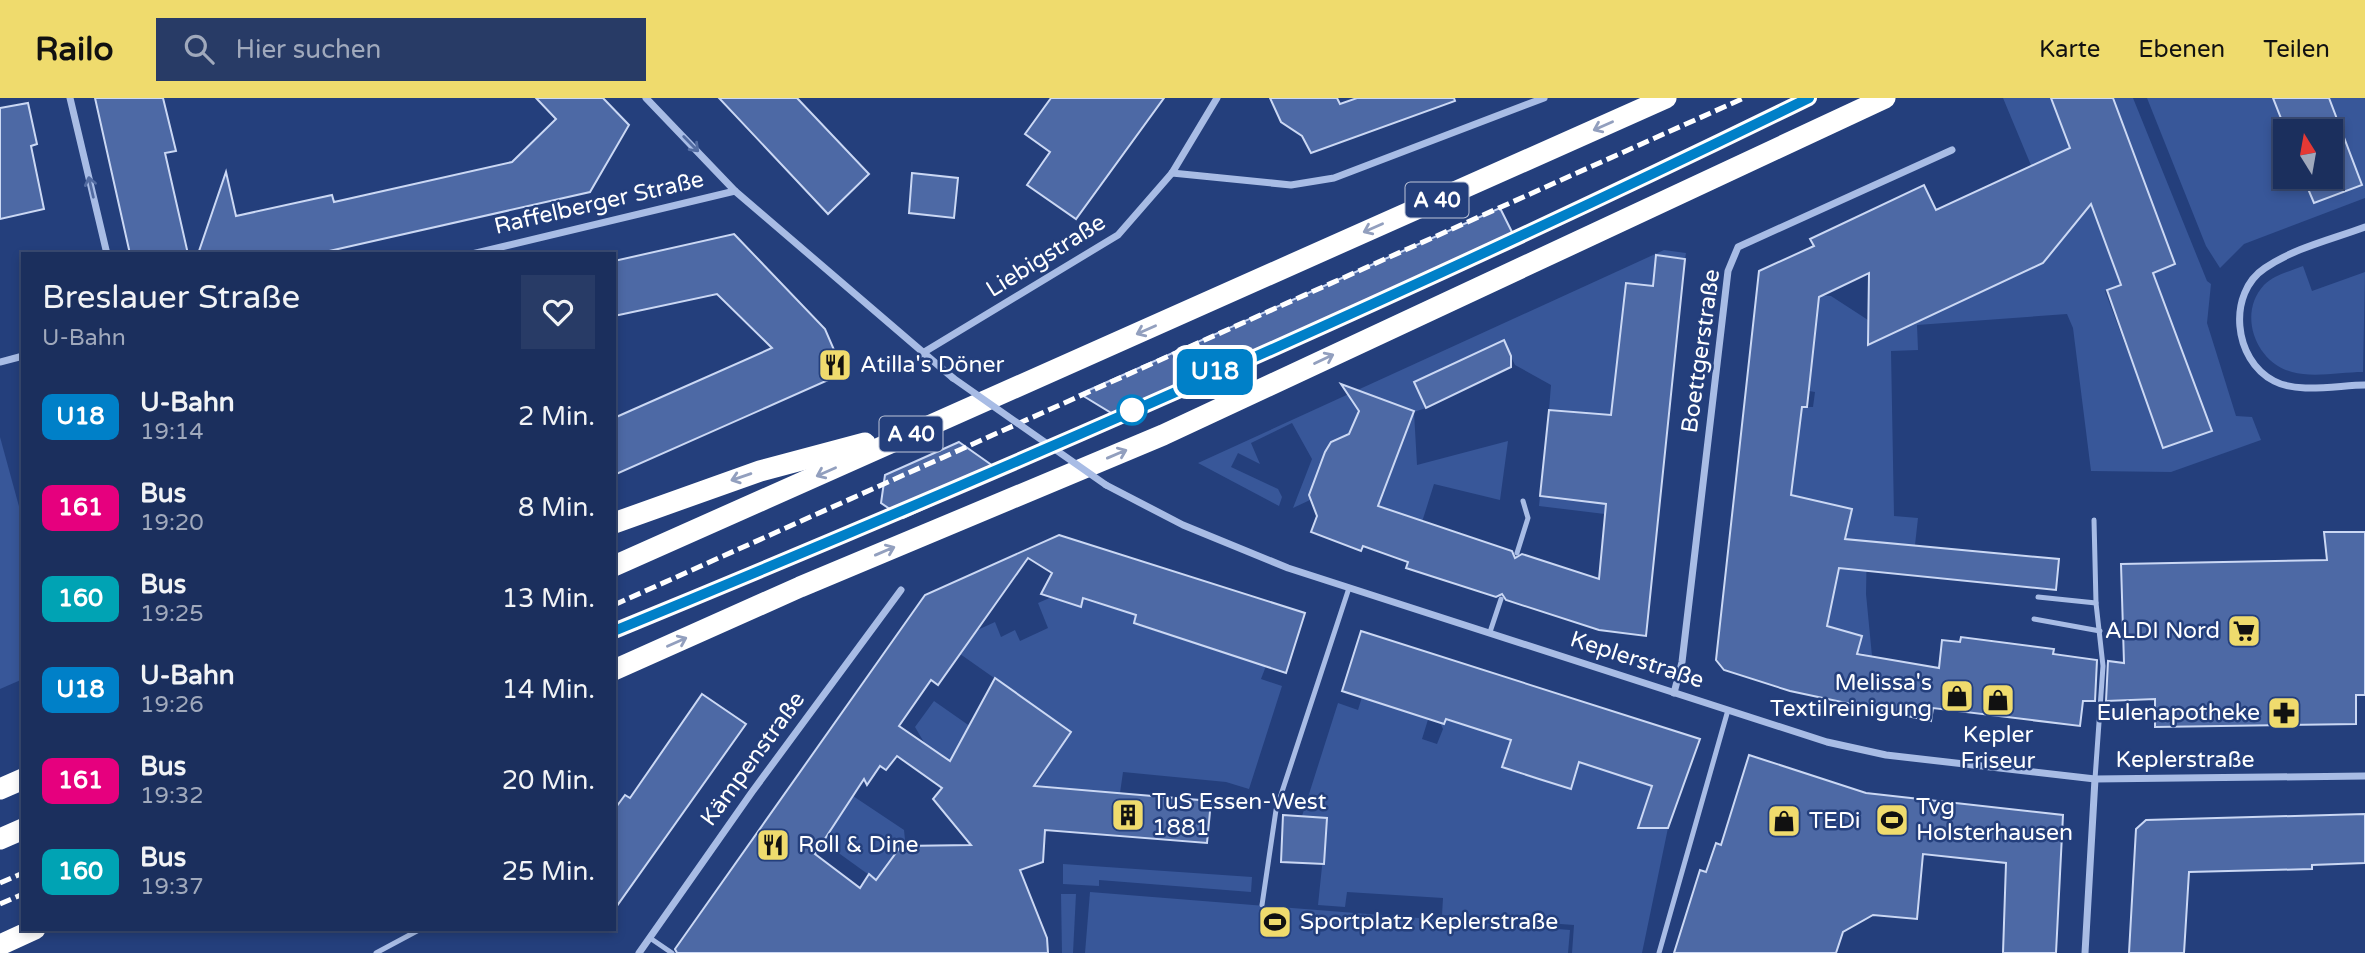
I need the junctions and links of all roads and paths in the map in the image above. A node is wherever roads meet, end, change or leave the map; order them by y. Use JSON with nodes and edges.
{"nodes":[{"id":1,"x":70,"y":98,"type":"edge"},
{"id":2,"x":646,"y":98,"type":"edge"},
{"id":3,"x":1217,"y":98,"type":"edge"},
{"id":4,"x":1544,"y":98,"type":"edge"},
{"id":5,"x":1666,"y":98,"type":"edge"},
{"id":6,"x":1885,"y":98,"type":"edge"},
{"id":7,"x":1952,"y":150,"type":"dead end"},
{"id":8,"x":1172,"y":173,"type":"junction"},
{"id":9,"x":735,"y":191,"type":"junction"},
{"id":10,"x":2365,"y":227,"type":"edge"},
{"id":11,"x":107,"y":252,"type":"edge"},
{"id":12,"x":480,"y":252,"type":"edge"},
{"id":13,"x":921,"y":354,"type":"junction"},
{"id":14,"x":21,"y":357,"type":"edge"},
{"id":15,"x":0,"y":362,"type":"edge"},
{"id":16,"x":2365,"y":385,"type":"edge"},
{"id":17,"x":925,"y":428,"type":"junction"},
{"id":18,"x":1523,"y":501,"type":"dead end"},
{"id":19,"x":2094,"y":520,"type":"dead end"},
{"id":20,"x":616,"y":522,"type":"edge"},
{"id":21,"x":1517,"y":553,"type":"dead end"},
{"id":22,"x":616,"y":565,"type":"edge"},
{"id":23,"x":1349,"y":588,"type":"junction"},
{"id":24,"x":901,"y":590,"type":"dead end"},
{"id":25,"x":2038,"y":597,"type":"dead end"},
{"id":26,"x":1501,"y":598,"type":"dead end"},
{"id":27,"x":2096,"y":603,"type":"junction"},
{"id":28,"x":2034,"y":619,"type":"dead end"},
{"id":29,"x":2100,"y":631,"type":"junction"},
{"id":30,"x":1490,"y":632,"type":"junction"},
{"id":31,"x":616,"y":669,"type":"edge"},
{"id":32,"x":1674,"y":693,"type":"junction"},
{"id":33,"x":1728,"y":710,"type":"junction"},
{"id":34,"x":2365,"y":776,"type":"edge"},
{"id":35,"x":2095,"y":779,"type":"junction"},
{"id":36,"x":21,"y":780,"type":"edge"},
{"id":37,"x":0,"y":789,"type":"edge"},
{"id":38,"x":21,"y":830,"type":"edge"},
{"id":39,"x":0,"y":839,"type":"edge"},
{"id":40,"x":1262,"y":905,"type":"dead end"},
{"id":41,"x":31,"y":931,"type":"edge"},
{"id":42,"x":417,"y":931,"type":"dead end"},
{"id":43,"x":650,"y":937,"type":"junction"},
{"id":44,"x":0,"y":945,"type":"edge"},
{"id":45,"x":376,"y":953,"type":"edge"},
{"id":46,"x":639,"y":953,"type":"edge"},
{"id":47,"x":672,"y":953,"type":"edge"},
{"id":48,"x":1659,"y":953,"type":"edge"},
{"id":49,"x":2085,"y":953,"type":"edge"}],
"edges":[{"from":11,"to":1,"type":"street","one_way":true},
{"from":2,"to":9,"type":"street","name":"Keplerstraße","one_way":true},
{"from":3,"to":8,"type":"street","name":"Liebigstraße"},
{"from":4,"to":8,"type":"street"},
{"from":5,"to":17,"type":"highway","number":"A 40","one_way":true},
{"from":31,"to":6,"type":"highway","one_way":true},
{"from":7,"to":32,"type":"street","name":"Boettgerstraße"},
{"from":8,"to":13,"type":"street","name":"Liebigstraße"},
{"from":9,"to":12,"type":"street","name":"Raffelberger Straße"},
{"from":9,"to":13,"type":"street","name":"Keplerstraße"},
{"from":10,"to":16,"type":"street"},
{"from":13,"to":23,"type":"street","name":"Keplerstraße","bridge":true},
{"from":14,"to":15,"type":"street"},
{"from":17,"to":20,"type":"highway","one_way":true},
{"from":17,"to":22,"type":"highway","number":"A 40","one_way":true},
{"from":18,"to":21,"type":"lane"},
{"from":19,"to":27,"type":"lane"},
{"from":23,"to":30,"type":"street","name":"Keplerstraße"},
{"from":23,"to":40,"type":"lane"},
{"from":24,"to":43,"type":"street","name":"Kämpenstraße"},
{"from":25,"to":27,"type":"lane"},
{"from":26,"to":30,"type":"lane"},
{"from":27,"to":29,"type":"lane"},
{"from":28,"to":29,"type":"lane"},
{"from":29,"to":35,"type":"lane"},
{"from":30,"to":32,"type":"street","name":"Keplerstraße"},
{"from":32,"to":33,"type":"street","name":"Keplerstraße"},
{"from":33,"to":35,"type":"street","name":"Keplerstraße"},
{"from":33,"to":48,"type":"lane"},
{"from":34,"to":35,"type":"street","name":"Keplerstraße"},
{"from":35,"to":49,"type":"street"},
{"from":36,"to":37,"type":"highway"},
{"from":38,"to":39,"type":"highway"},
{"from":41,"to":44,"type":"highway"},
{"from":42,"to":45,"type":"lane"},
{"from":43,"to":46,"type":"street","name":"Kämpenstraße"},
{"from":43,"to":47,"type":"lane"}]}
